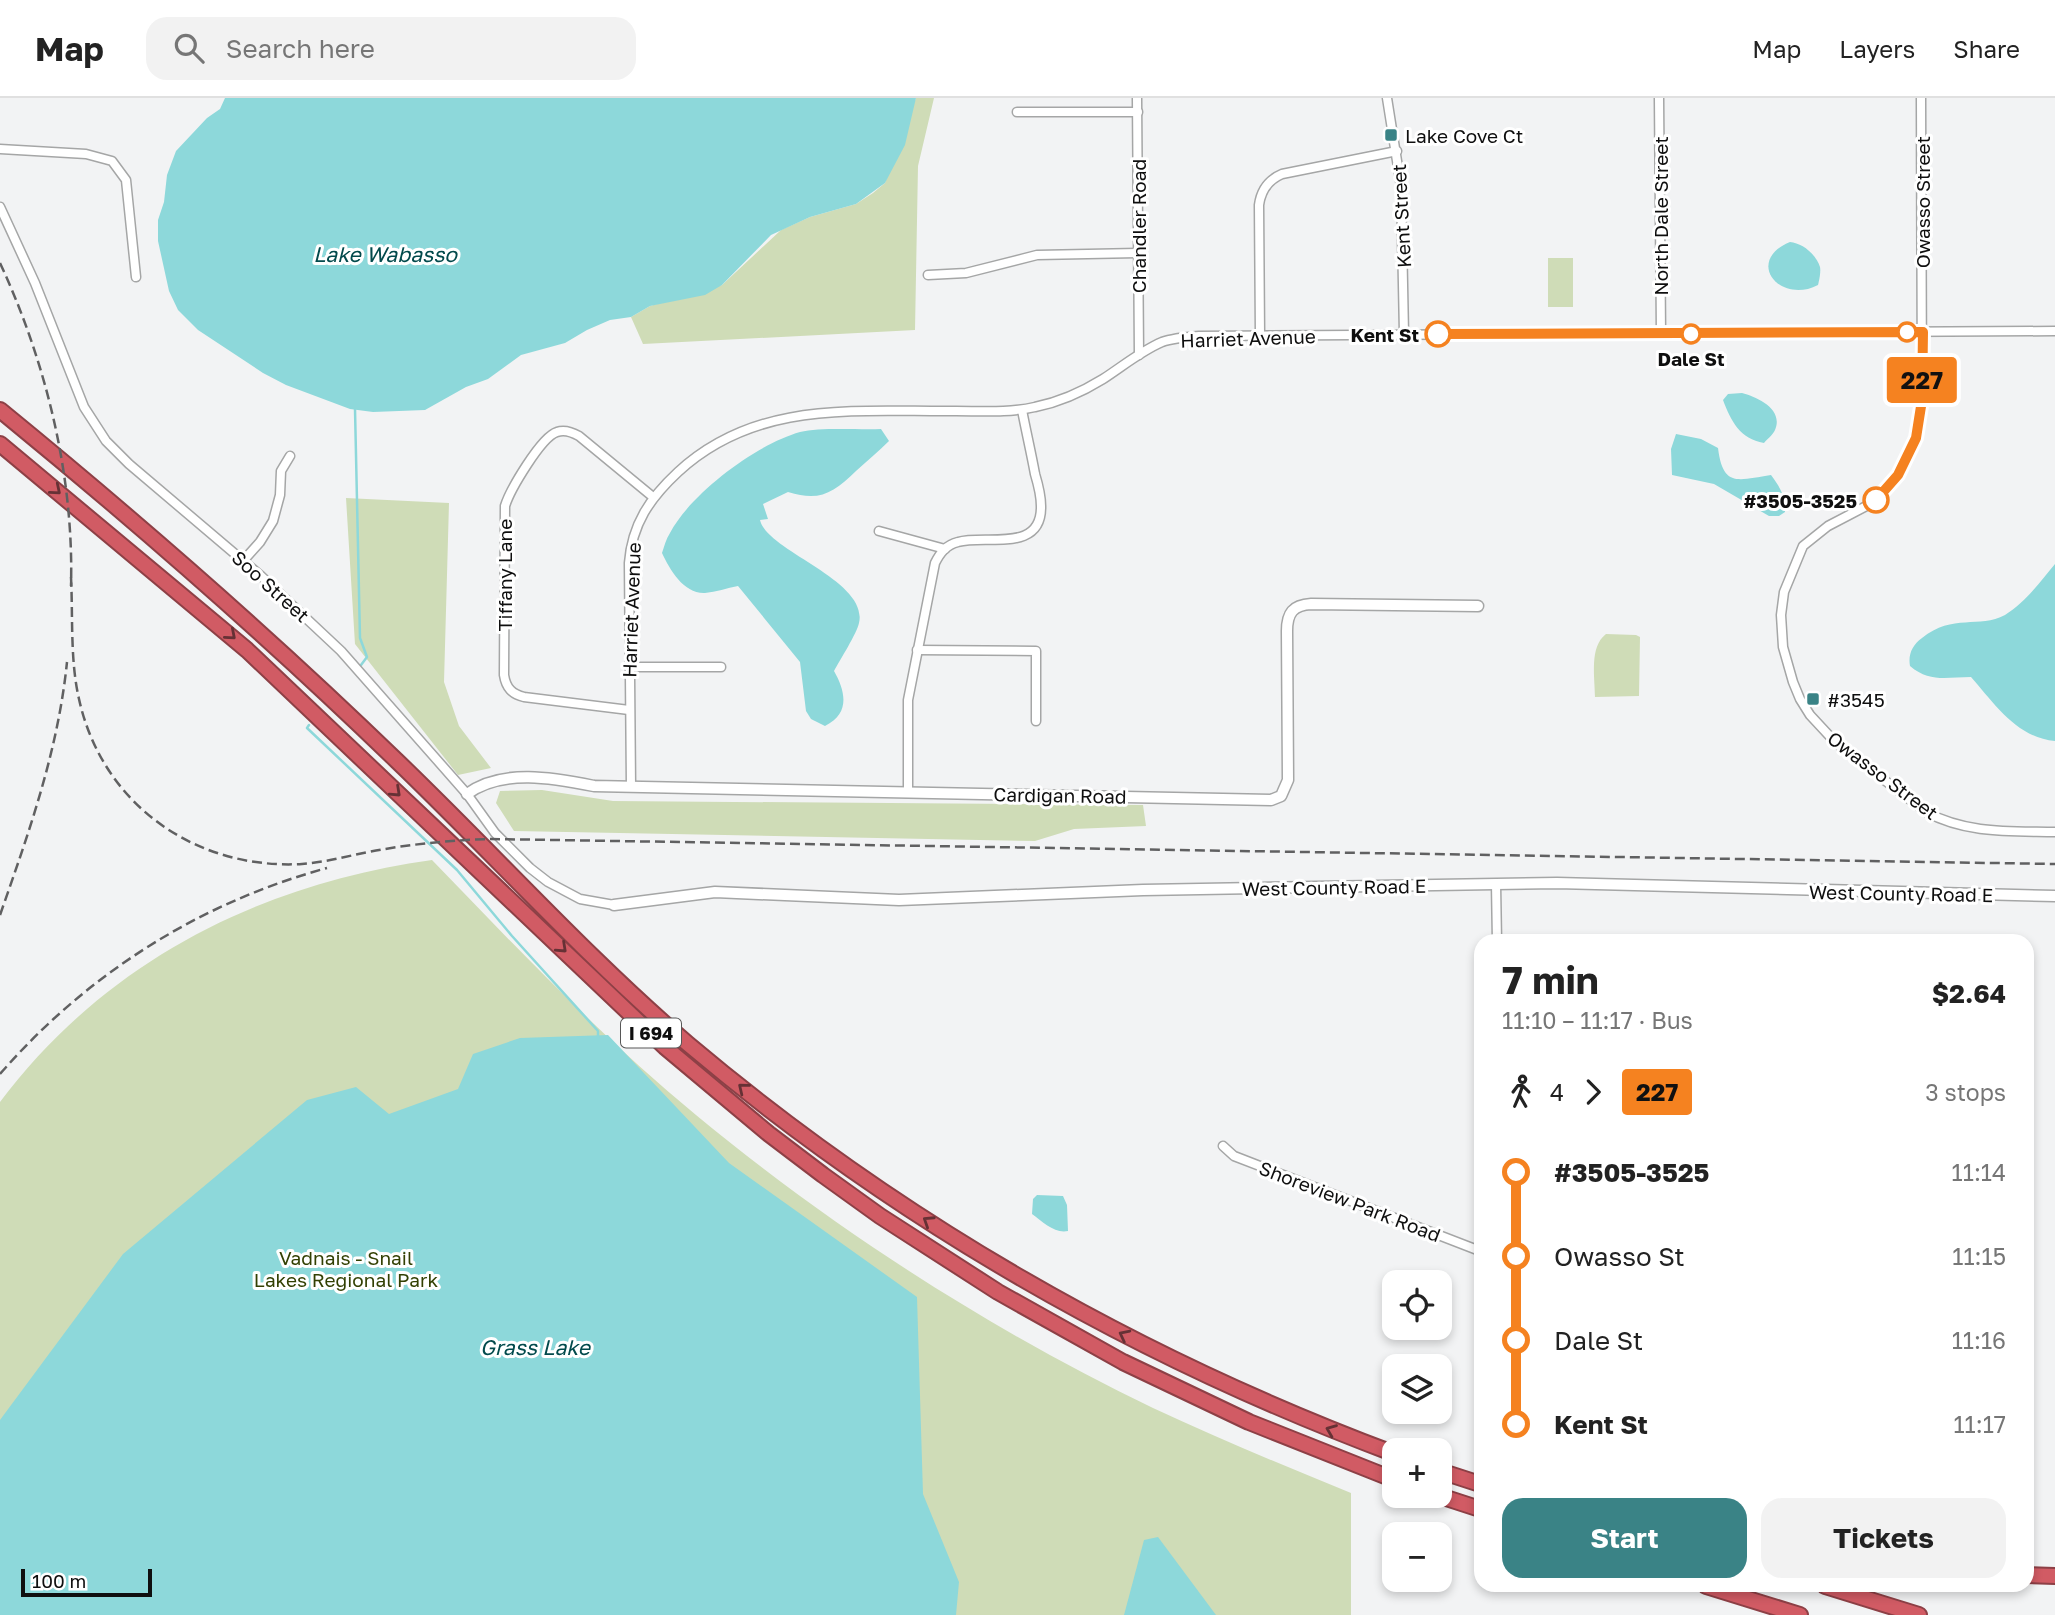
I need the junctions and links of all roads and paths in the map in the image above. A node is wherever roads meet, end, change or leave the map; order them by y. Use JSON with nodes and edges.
{"nodes":[{"id":1,"x":1138,"y":98,"type":"edge"},
{"id":2,"x":1387,"y":98,"type":"edge"},
{"id":3,"x":1660,"y":98,"type":"edge"},
{"id":4,"x":1921,"y":98,"type":"edge"},
{"id":5,"x":1017,"y":112,"type":"dead end"},
{"id":6,"x":1138,"y":112,"type":"junction"},
{"id":7,"x":0,"y":149,"type":"edge"},
{"id":8,"x":1397,"y":151,"type":"junction"},
{"id":9,"x":0,"y":207,"type":"edge"},
{"id":10,"x":1138,"y":253,"type":"junction"},
{"id":11,"x":928,"y":275,"type":"dead end"},
{"id":12,"x":136,"y":277,"type":"dead end"},
{"id":13,"x":2055,"y":331,"type":"edge"},
{"id":14,"x":1923,"y":332,"type":"junction"},
{"id":15,"x":1404,"y":334,"type":"junction"},
{"id":16,"x":1661,"y":334,"type":"junction"},
{"id":17,"x":1260,"y":336,"type":"junction"},
{"id":18,"x":1139,"y":355,"type":"junction"},
{"id":19,"x":0,"y":398,"type":"edge"},
{"id":20,"x":0,"y":410,"type":"edge"},
{"id":21,"x":1022,"y":410,"type":"junction"},
{"id":22,"x":37,"y":441,"type":"junction"},
{"id":23,"x":0,"y":444,"type":"edge"},
{"id":24,"x":290,"y":456,"type":"dead end"},
{"id":25,"x":653,"y":497,"type":"junction"},
{"id":26,"x":879,"y":531,"type":"dead end"},
{"id":27,"x":945,"y":549,"type":"junction"},
{"id":28,"x":243,"y":561,"type":"junction"},
{"id":29,"x":1478,"y":606,"type":"dead end"},
{"id":30,"x":917,"y":650,"type":"junction"},
{"id":31,"x":629,"y":667,"type":"junction"},
{"id":32,"x":721,"y":667,"type":"dead end"},
{"id":33,"x":629,"y":710,"type":"junction"},
{"id":34,"x":1036,"y":721,"type":"dead end"},
{"id":35,"x":631,"y":787,"type":"junction"},
{"id":36,"x":908,"y":793,"type":"junction"},
{"id":37,"x":467,"y":794,"type":"junction"},
{"id":38,"x":2055,"y":832,"type":"edge"},
{"id":39,"x":1496,"y":884,"type":"junction"},
{"id":40,"x":2055,"y":895,"type":"edge"},
{"id":41,"x":614,"y":905,"type":"joint"},
{"id":42,"x":1497,"y":934,"type":"edge"},
{"id":43,"x":1223,"y":1146,"type":"dead end"},
{"id":44,"x":1474,"y":1249,"type":"edge"},
{"id":45,"x":1382,"y":1449,"type":"edge"},
{"id":46,"x":1382,"y":1475,"type":"edge"},
{"id":47,"x":1452,"y":1475,"type":"edge"},
{"id":48,"x":1474,"y":1482,"type":"edge"},
{"id":49,"x":1452,"y":1500,"type":"edge"},
{"id":50,"x":1474,"y":1507,"type":"edge"},
{"id":51,"x":2034,"y":1575,"type":"edge"},
{"id":52,"x":2055,"y":1576,"type":"edge"},
{"id":53,"x":1718,"y":1592,"type":"edge"},
{"id":54,"x":1725,"y":1592,"type":"edge"},
{"id":55,"x":1844,"y":1592,"type":"edge"},
{"id":56,"x":1766,"y":1615,"type":"edge"},
{"id":57,"x":1800,"y":1615,"type":"edge"},
{"id":58,"x":1919,"y":1615,"type":"edge"}],
"edges":[{"from":1,"to":6,"type":"street","name":"Chandler Road"},
{"from":2,"to":8,"type":"street","name":"Kent Street"},
{"from":3,"to":16,"type":"street","name":"North Dale Street"},
{"from":4,"to":14,"type":"street","name":"Owasso Street"},
{"from":5,"to":6,"type":"street"},
{"from":6,"to":10,"type":"street","name":"Chandler Road"},
{"from":7,"to":12,"type":"street"},
{"from":8,"to":15,"type":"street","name":"Kent Street"},
{"from":8,"to":17,"type":"street"},
{"from":9,"to":28,"type":"street","name":"Soo Street"},
{"from":10,"to":11,"type":"street"},
{"from":10,"to":18,"type":"street","name":"Chandler Road"},
{"from":13,"to":14,"type":"street","name":"Harriet Avenue"},
{"from":14,"to":16,"type":"street","name":"Harriet Avenue"},
{"from":14,"to":38,"type":"street","name":"Owasso Street"},
{"from":15,"to":16,"type":"street","name":"Harriet Avenue"},
{"from":15,"to":17,"type":"street","name":"Harriet Avenue"},
{"from":17,"to":18,"type":"street","name":"Harriet Avenue"},
{"from":18,"to":21,"type":"street","name":"Harriet Avenue"},
{"from":19,"to":22,"type":"highway"},
{"from":20,"to":22,"type":"highway","number":"I 694"},
{"from":21,"to":25,"type":"street","name":"Harriet Avenue"},
{"from":21,"to":27,"type":"street"},
{"from":45,"to":22,"type":"highway","number":"I 694","one_way":true},
{"from":23,"to":46,"type":"highway","number":"I 694","one_way":true},
{"from":24,"to":28,"type":"street"},
{"from":25,"to":31,"type":"street","name":"Harriet Avenue"},
{"from":25,"to":33,"type":"street","name":"Tiffany Lane"},
{"from":26,"to":27,"type":"street"},
{"from":27,"to":30,"type":"street"},
{"from":28,"to":37,"type":"street","name":"Soo Street"},
{"from":29,"to":36,"type":"street","name":"Cardigan Road"},
{"from":30,"to":34,"type":"street"},
{"from":30,"to":36,"type":"street"},
{"from":31,"to":32,"type":"street"},
{"from":31,"to":33,"type":"street","name":"Harriet Avenue"},
{"from":33,"to":35,"type":"street","name":"Harriet Avenue"},
{"from":35,"to":36,"type":"street","name":"Cardigan Road"},
{"from":35,"to":37,"type":"street","name":"Cardigan Road"},
{"from":37,"to":41,"type":"street","name":"Soo Street"},
{"from":39,"to":40,"type":"street","name":"West County Road E"},
{"from":39,"to":41,"type":"street","name":"West County Road E"},
{"from":39,"to":42,"type":"street"},
{"from":43,"to":44,"type":"street","name":"Shoreview Park Road"},
{"from":47,"to":48,"type":"highway"},
{"from":49,"to":50,"type":"highway"},
{"from":51,"to":52,"type":"highway"},
{"from":53,"to":56,"type":"highway"},
{"from":54,"to":57,"type":"highway"},
{"from":55,"to":58,"type":"highway"}]}
